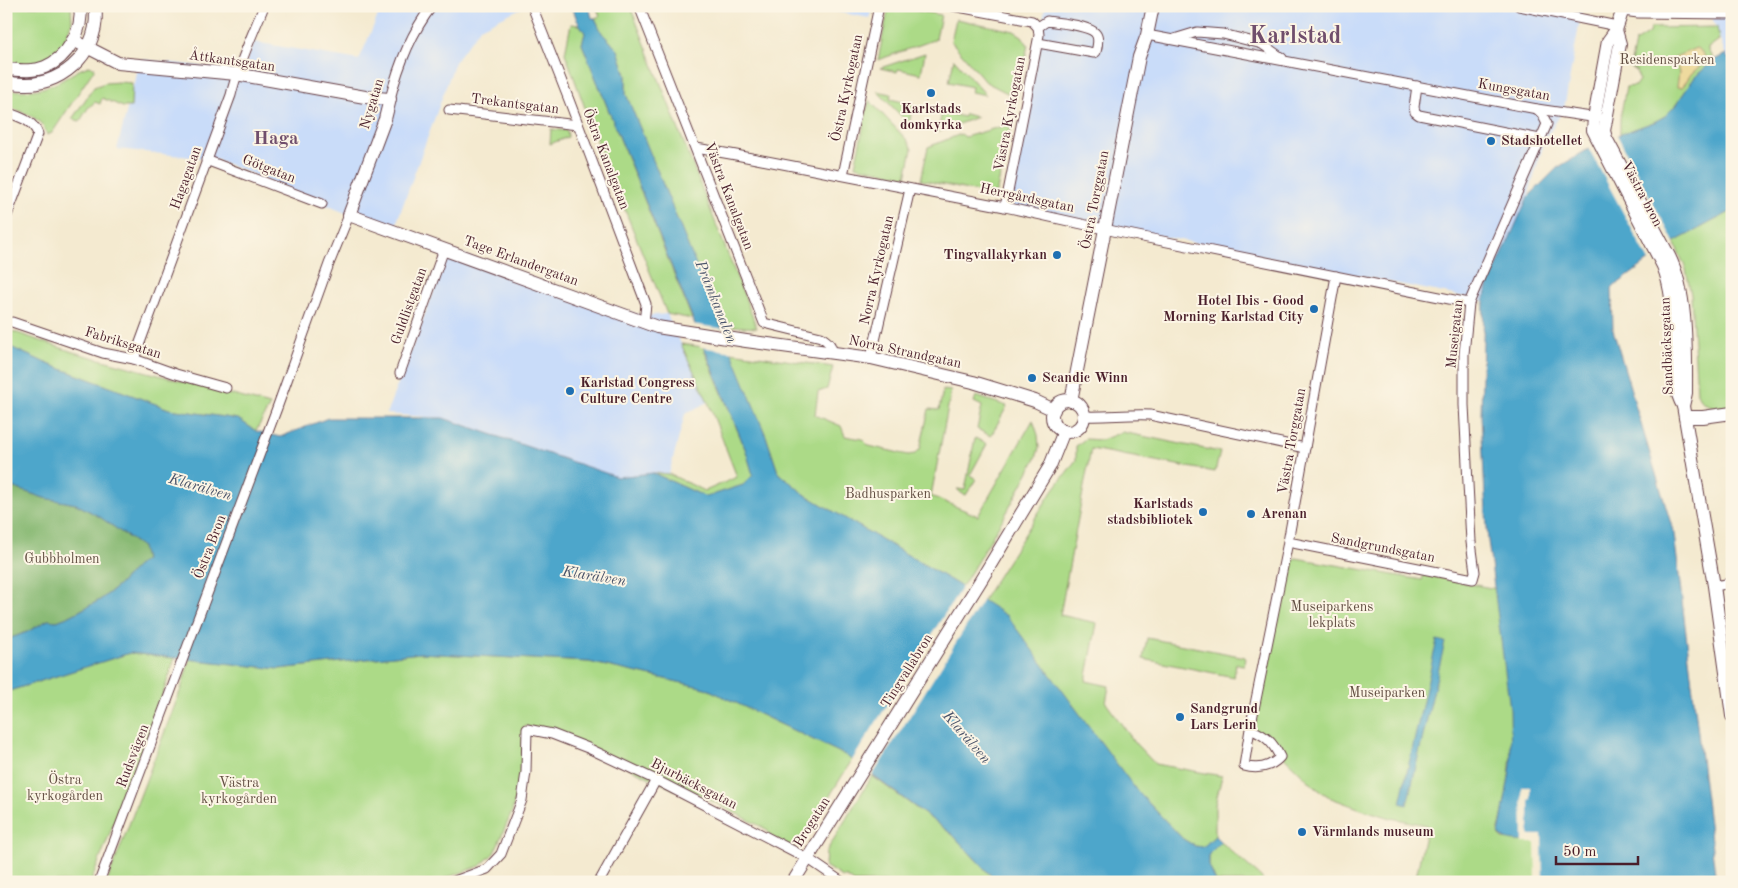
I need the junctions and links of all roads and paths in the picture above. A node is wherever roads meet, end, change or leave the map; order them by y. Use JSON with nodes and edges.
{"nodes":[{"id":1,"x":80,"y":6,"type":"edge"},
{"id":2,"x":96,"y":6,"type":"edge"},
{"id":3,"x":264,"y":6,"type":"edge"},
{"id":4,"x":432,"y":6,"type":"edge"},
{"id":5,"x":532,"y":6,"type":"edge"},
{"id":6,"x":639,"y":6,"type":"edge"},
{"id":7,"x":879,"y":6,"type":"edge"},
{"id":8,"x":952,"y":6,"type":"edge"},
{"id":9,"x":1152,"y":6,"type":"edge"},
{"id":10,"x":1518,"y":6,"type":"edge"},
{"id":11,"x":1624,"y":8,"type":"edge"},
{"id":12,"x":1732,"y":14,"type":"edge"},
{"id":13,"x":1038,"y":27,"type":"junction"},
{"id":14,"x":1616,"y":28,"type":"junction"},
{"id":15,"x":1147,"y":35,"type":"junction"},
{"id":16,"x":73,"y":40,"type":"junction"},
{"id":17,"x":1172,"y":40,"type":"junction"},
{"id":18,"x":1038,"y":43,"type":"junction"},
{"id":19,"x":88,"y":47,"type":"junction"},
{"id":20,"x":1288,"y":61,"type":"junction"},
{"id":21,"x":6,"y":69,"type":"edge"},
{"id":22,"x":236,"y":74,"type":"junction"},
{"id":23,"x":6,"y":81,"type":"edge"},
{"id":24,"x":1417,"y":86,"type":"junction"},
{"id":25,"x":390,"y":100,"type":"junction"},
{"id":26,"x":1537,"y":109,"type":"junction"},
{"id":27,"x":449,"y":110,"type":"dead end"},
{"id":28,"x":6,"y":112,"type":"edge"},
{"id":29,"x":1600,"y":118,"type":"junction"},
{"id":30,"x":578,"y":125,"type":"junction"},
{"id":31,"x":1540,"y":139,"type":"junction"},
{"id":32,"x":696,"y":148,"type":"junction"},
{"id":33,"x":206,"y":160,"type":"junction"},
{"id":34,"x":843,"y":175,"type":"junction"},
{"id":35,"x":910,"y":189,"type":"junction"},
{"id":36,"x":322,"y":204,"type":"dead end"},
{"id":37,"x":1005,"y":207,"type":"junction"},
{"id":38,"x":349,"y":215,"type":"junction"},
{"id":39,"x":6,"y":218,"type":"edge"},
{"id":40,"x":1104,"y":229,"type":"junction"},
{"id":41,"x":444,"y":249,"type":"junction"},
{"id":42,"x":1665,"y":258,"type":"joint"},
{"id":43,"x":1336,"y":276,"type":"junction"},
{"id":44,"x":1469,"y":303,"type":"junction"},
{"id":45,"x":12,"y":322,"type":"dead end"},
{"id":46,"x":644,"y":323,"type":"junction"},
{"id":47,"x":684,"y":331,"type":"joint"},
{"id":48,"x":832,"y":353,"type":"junction"},
{"id":49,"x":871,"y":358,"type":"junction"},
{"id":50,"x":134,"y":359,"type":"junction"},
{"id":51,"x":400,"y":373,"type":"dead end"},
{"id":52,"x":226,"y":388,"type":"dead end"},
{"id":53,"x":1071,"y":401,"type":"junction"},
{"id":54,"x":1054,"y":410,"type":"junction"},
{"id":55,"x":1684,"y":412,"type":"junction"},
{"id":56,"x":1732,"y":412,"type":"edge"},
{"id":57,"x":1084,"y":416,"type":"junction"},
{"id":58,"x":1064,"y":431,"type":"junction"},
{"id":59,"x":1305,"y":448,"type":"junction"},
{"id":60,"x":1288,"y":542,"type":"junction"},
{"id":61,"x":1473,"y":579,"type":"joint"},
{"id":62,"x":1732,"y":583,"type":"edge"},
{"id":63,"x":1714,"y":586,"type":"junction"},
{"id":64,"x":180,"y":668,"type":"joint"},
{"id":65,"x":1732,"y":716,"type":"edge"},
{"id":66,"x":1250,"y":729,"type":"junction"},
{"id":67,"x":858,"y":778,"type":"joint"},
{"id":68,"x":656,"y":780,"type":"junction"},
{"id":69,"x":807,"y":858,"type":"junction"},
{"id":70,"x":99,"y":882,"type":"edge"},
{"id":71,"x":452,"y":882,"type":"edge"},
{"id":72,"x":599,"y":882,"type":"edge"},
{"id":73,"x":793,"y":882,"type":"edge"},
{"id":74,"x":842,"y":882,"type":"edge"}],
"edges":[{"from":1,"to":16,"type":"street"},
{"from":2,"to":19,"type":"street"},
{"from":3,"to":22,"type":"street","name":"Hagagatan"},
{"from":4,"to":25,"type":"street","name":"Nygatan"},
{"from":5,"to":30,"type":"street","name":"Östra Kanalgatan"},
{"from":6,"to":32,"type":"street","name":"Västra Kanalgatan"},
{"from":7,"to":34,"type":"street","name":"Östra Kyrkogatan"},
{"from":8,"to":13,"type":"street"},
{"from":9,"to":15,"type":"street","name":"Östra Torggatan"},
{"from":10,"to":14,"type":"street"},
{"from":11,"to":12,"type":"street"},
{"from":11,"to":14,"type":"street"},
{"from":13,"to":18,"type":"street","name":"Västra Kyrkogatan"},
{"from":13,"to":18,"type":"street"},
{"from":14,"to":29,"type":"street"},
{"from":15,"to":17,"type":"street","name":"Kungsgatan"},
{"from":15,"to":40,"type":"street","name":"Östra Torggatan"},
{"from":16,"to":19,"type":"street","name":"Åttkantsgatan"},
{"from":16,"to":21,"type":"street"},
{"from":17,"to":20,"type":"street","name":"Kungsgatan"},
{"from":17,"to":20,"type":"street","name":"Kungsgatan"},
{"from":18,"to":37,"type":"street","name":"Västra Kyrkogatan"},
{"from":19,"to":22,"type":"street","name":"Åttkantsgatan"},
{"from":19,"to":23,"type":"street"},
{"from":20,"to":24,"type":"street","name":"Kungsgatan"},
{"from":22,"to":25,"type":"street","name":"Åttkantsgatan"},
{"from":22,"to":33,"type":"street","name":"Hagagatan"},
{"from":24,"to":26,"type":"street","name":"Kungsgatan"},
{"from":24,"to":31,"type":"street"},
{"from":25,"to":38,"type":"street","name":"Nygatan"},
{"from":26,"to":29,"type":"street","name":"Kungsgatan"},
{"from":26,"to":31,"type":"street","name":"Museigatan"},
{"from":27,"to":30,"type":"street","name":"Trekantsgatan"},
{"from":28,"to":39,"type":"street"},
{"from":29,"to":42,"type":"street","name":"Västra bron"},
{"from":30,"to":46,"type":"street","name":"Östra Kanalgatan"},
{"from":31,"to":44,"type":"street","name":"Museigatan"},
{"from":32,"to":34,"type":"street","name":"Herrgårdsgatan"},
{"from":32,"to":48,"type":"street","name":"Västra Kanalgatan"},
{"from":33,"to":36,"type":"street","name":"Götgatan"},
{"from":33,"to":50,"type":"street","name":"Hagagatan"},
{"from":34,"to":35,"type":"street","name":"Herrgårdsgatan"},
{"from":35,"to":37,"type":"street","name":"Herrgårdsgatan"},
{"from":35,"to":49,"type":"street","name":"Norra Kyrkogatan"},
{"from":37,"to":40,"type":"street","name":"Herrgårdsgatan"},
{"from":38,"to":41,"type":"street","name":"Tage Erlandergatan"},
{"from":38,"to":64,"type":"street","name":"Östra Bron"},
{"from":40,"to":43,"type":"street","name":"Herrgårdsgatan"},
{"from":40,"to":53,"type":"street","name":"Östra Torggatan"},
{"from":41,"to":46,"type":"street","name":"Tage Erlandergatan"},
{"from":41,"to":51,"type":"street","name":"Guldlistgatan"},
{"from":42,"to":55,"type":"street","name":"Sandbäcksgatan"},
{"from":43,"to":44,"type":"street","name":"Herrgårdsgatan"},
{"from":43,"to":59,"type":"street","name":"Västra Torggatan"},
{"from":44,"to":61,"type":"street","name":"Museigatan"},
{"from":45,"to":50,"type":"street","name":"Fabriksgatan"},
{"from":46,"to":47,"type":"street","name":"Tage Erlandergatan"},
{"from":47,"to":48,"type":"street","name":"Norra Strandgatan"},
{"from":48,"to":49,"type":"street","name":"Norra Strandgatan"},
{"from":49,"to":54,"type":"street","name":"Norra Strandgatan"},
{"from":50,"to":52,"type":"street","name":"Fabriksgatan"},
{"from":53,"to":54,"type":"street"},
{"from":53,"to":57,"type":"street"},
{"from":54,"to":58,"type":"street"},
{"from":55,"to":56,"type":"street"},
{"from":55,"to":63,"type":"street","name":"Sandbäcksgatan"},
{"from":57,"to":58,"type":"street"},
{"from":57,"to":59,"type":"street"},
{"from":58,"to":67,"type":"street","name":"Tingvallabron"},
{"from":59,"to":60,"type":"street","name":"Västra Torggatan"},
{"from":60,"to":61,"type":"street","name":"Sandgrundsgatan"},
{"from":60,"to":66,"type":"street","name":"Västra Torggatan"},
{"from":62,"to":63,"type":"street"},
{"from":63,"to":65,"type":"street","name":"Sandbäcksgatan"},
{"from":64,"to":70,"type":"street","name":"Rudsvägen"},
{"from":66,"to":66,"type":"street","name":"Västra Torggatan"},
{"from":67,"to":69,"type":"street","name":"Brogatan"},
{"from":68,"to":69,"type":"street","name":"Bjurbäcksgatan"},
{"from":68,"to":71,"type":"street","name":"Bjurbäcksgatan"},
{"from":68,"to":72,"type":"street"},
{"from":69,"to":73,"type":"street","name":"Brogatan"},
{"from":69,"to":74,"type":"street","name":"Bjurbäcksgatan"}]}
